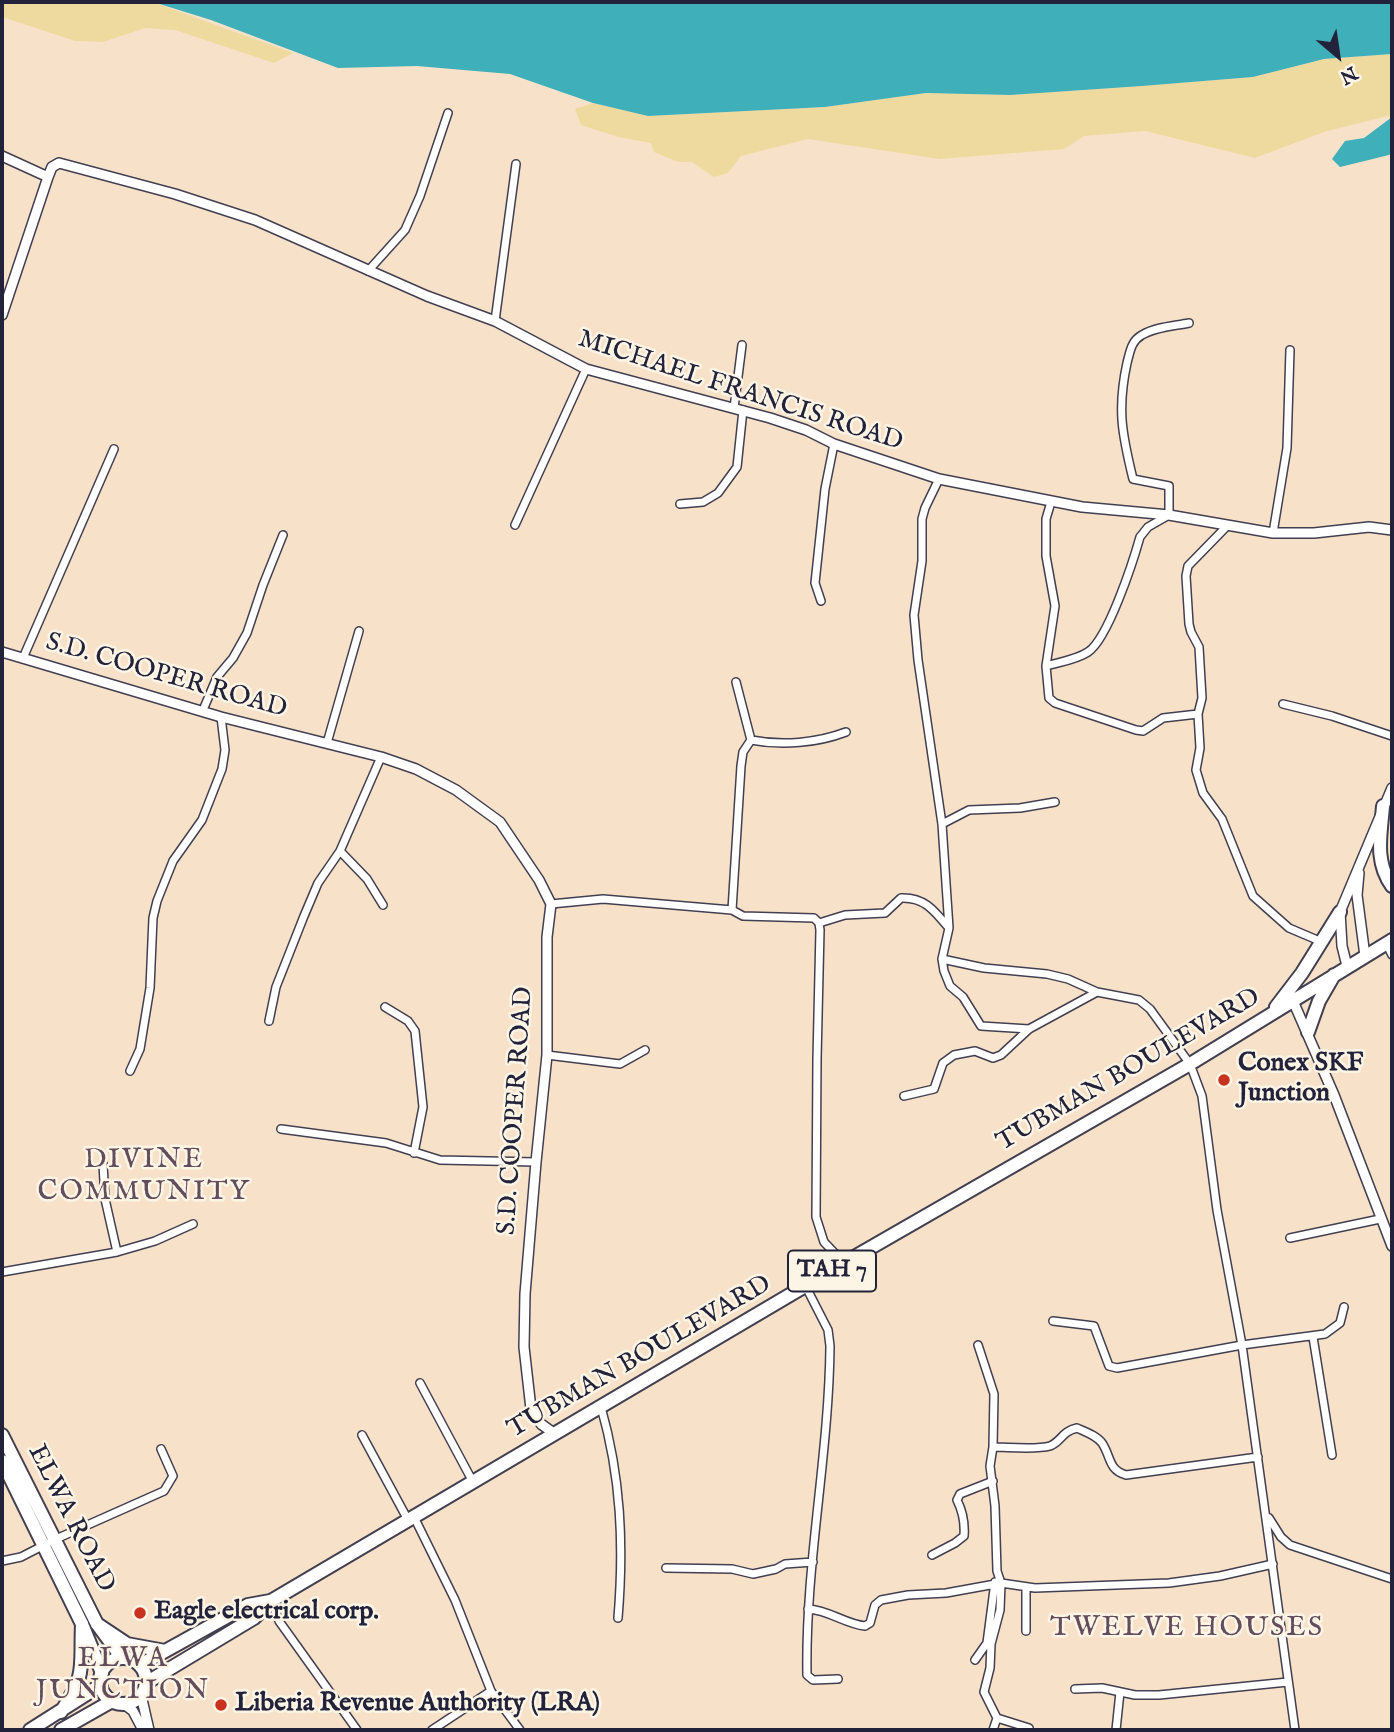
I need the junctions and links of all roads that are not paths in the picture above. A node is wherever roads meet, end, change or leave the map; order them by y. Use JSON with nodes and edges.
{"nodes":[{"id":1,"x":448,"y":113,"type":"dead end"},
{"id":2,"x":2,"y":156,"type":"edge"},
{"id":3,"x":516,"y":164,"type":"dead end"},
{"id":4,"x":48,"y":177,"type":"junction"},
{"id":5,"x":369,"y":271,"type":"junction"},
{"id":6,"x":2,"y":315,"type":"edge"},
{"id":7,"x":495,"y":321,"type":"junction"},
{"id":8,"x":1189,"y":323,"type":"dead end"},
{"id":9,"x":742,"y":345,"type":"dead end"},
{"id":10,"x":1290,"y":349,"type":"dead end"},
{"id":11,"x":586,"y":369,"type":"junction"},
{"id":12,"x":738,"y":409,"type":"junction"},
{"id":13,"x":834,"y":444,"type":"junction"},
{"id":14,"x":114,"y":449,"type":"dead end"},
{"id":15,"x":939,"y":479,"type":"junction"},
{"id":16,"x":1051,"y":502,"type":"junction"},
{"id":17,"x":680,"y":504,"type":"dead end"},
{"id":18,"x":1169,"y":515,"type":"junction"},
{"id":19,"x":515,"y":525,"type":"dead end"},
{"id":20,"x":1228,"y":525,"type":"junction"},
{"id":21,"x":1392,"y":530,"type":"edge"},
{"id":22,"x":1273,"y":533,"type":"junction"},
{"id":23,"x":283,"y":535,"type":"dead end"},
{"id":24,"x":821,"y":601,"type":"dead end"},
{"id":25,"x":359,"y":631,"type":"dead end"},
{"id":26,"x":2,"y":652,"type":"edge"},
{"id":27,"x":23,"y":658,"type":"junction"},
{"id":28,"x":1046,"y":666,"type":"junction"},
{"id":29,"x":736,"y":682,"type":"dead end"},
{"id":30,"x":1283,"y":704,"type":"dead end"},
{"id":31,"x":202,"y":710,"type":"junction"},
{"id":32,"x":1198,"y":714,"type":"junction"},
{"id":33,"x":221,"y":717,"type":"junction"},
{"id":34,"x":846,"y":732,"type":"dead end"},
{"id":35,"x":1392,"y":736,"type":"edge"},
{"id":36,"x":751,"y":740,"type":"junction"},
{"id":37,"x":327,"y":743,"type":"junction"},
{"id":38,"x":381,"y":757,"type":"junction"},
{"id":39,"x":1392,"y":788,"type":"edge"},
{"id":40,"x":1055,"y":802,"type":"dead end"},
{"id":41,"x":1383,"y":806,"type":"junction"},
{"id":42,"x":942,"y":824,"type":"junction"},
{"id":43,"x":340,"y":851,"type":"junction"},
{"id":44,"x":1361,"y":861,"type":"junction"},
{"id":45,"x":1392,"y":886,"type":"edge"},
{"id":46,"x":551,"y":904,"type":"junction"},
{"id":47,"x":383,"y":905,"type":"dead end"},
{"id":48,"x":732,"y":910,"type":"junction"},
{"id":49,"x":1340,"y":912,"type":"junction"},
{"id":50,"x":819,"y":923,"type":"junction"},
{"id":51,"x":948,"y":928,"type":"junction"},
{"id":52,"x":1323,"y":942,"type":"junction"},
{"id":53,"x":1390,"y":946,"type":"edge"},
{"id":54,"x":1365,"y":956,"type":"junction"},
{"id":55,"x":942,"y":959,"type":"junction"},
{"id":56,"x":1341,"y":969,"type":"junction"},
{"id":57,"x":1097,"y":992,"type":"junction"},
{"id":58,"x":1293,"y":1001,"type":"junction"},
{"id":59,"x":384,"y":1007,"type":"dead end"},
{"id":60,"x":1270,"y":1015,"type":"junction"},
{"id":61,"x":269,"y":1021,"type":"dead end"},
{"id":62,"x":1029,"y":1029,"type":"junction"},
{"id":63,"x":1308,"y":1032,"type":"junction"},
{"id":64,"x":645,"y":1050,"type":"dead end"},
{"id":65,"x":547,"y":1055,"type":"junction"},
{"id":66,"x":1190,"y":1064,"type":"junction"},
{"id":67,"x":130,"y":1071,"type":"dead end"},
{"id":68,"x":904,"y":1096,"type":"dead end"},
{"id":69,"x":281,"y":1129,"type":"dead end"},
{"id":70,"x":414,"y":1153,"type":"junction"},
{"id":71,"x":536,"y":1162,"type":"junction"},
{"id":72,"x":103,"y":1164,"type":"dead end"},
{"id":73,"x":1380,"y":1219,"type":"junction"},
{"id":74,"x":193,"y":1224,"type":"dead end"},
{"id":75,"x":1290,"y":1238,"type":"dead end"},
{"id":76,"x":1392,"y":1247,"type":"edge"},
{"id":77,"x":117,"y":1252,"type":"junction"},
{"id":78,"x":844,"y":1263,"type":"junction"},
{"id":79,"x":2,"y":1272,"type":"edge"},
{"id":80,"x":806,"y":1287,"type":"junction"},
{"id":81,"x":1345,"y":1307,"type":"dead end"},
{"id":82,"x":1053,"y":1321,"type":"dead end"},
{"id":83,"x":1313,"y":1337,"type":"junction"},
{"id":84,"x":978,"y":1345,"type":"dead end"},
{"id":85,"x":1242,"y":1345,"type":"junction"},
{"id":86,"x":420,"y":1383,"type":"dead end"},
{"id":87,"x":601,"y":1407,"type":"junction"},
{"id":88,"x":555,"y":1434,"type":"junction"},
{"id":89,"x":2,"y":1435,"type":"edge"},
{"id":90,"x":362,"y":1436,"type":"dead end"},
{"id":91,"x":993,"y":1447,"type":"junction"},
{"id":92,"x":161,"y":1449,"type":"dead end"},
{"id":93,"x":1332,"y":1455,"type":"dead end"},
{"id":94,"x":1258,"y":1457,"type":"junction"},
{"id":95,"x":2,"y":1461,"type":"edge"},
{"id":96,"x":473,"y":1482,"type":"junction"},
{"id":97,"x":993,"y":1482,"type":"junction"},
{"id":98,"x":1266,"y":1514,"type":"junction"},
{"id":99,"x":411,"y":1519,"type":"junction"},
{"id":100,"x":56,"y":1539,"type":"junction"},
{"id":101,"x":44,"y":1544,"type":"junction"},
{"id":102,"x":932,"y":1555,"type":"dead end"},
{"id":103,"x":2,"y":1561,"type":"edge"},
{"id":104,"x":813,"y":1562,"type":"junction"},
{"id":105,"x":1273,"y":1564,"type":"junction"},
{"id":106,"x":666,"y":1567,"type":"dead end"},
{"id":107,"x":1392,"y":1579,"type":"edge"},
{"id":108,"x":998,"y":1583,"type":"junction"},
{"id":109,"x":1026,"y":1587,"type":"junction"},
{"id":110,"x":271,"y":1601,"type":"junction"},
{"id":111,"x":808,"y":1609,"type":"junction"},
{"id":112,"x":618,"y":1618,"type":"dead end"},
{"id":113,"x":82,"y":1624,"type":"junction"},
{"id":114,"x":97,"y":1624,"type":"junction"},
{"id":115,"x":1026,"y":1631,"type":"dead end"},
{"id":116,"x":166,"y":1651,"type":"junction"},
{"id":117,"x":122,"y":1658,"type":"junction"},
{"id":118,"x":975,"y":1660,"type":"dead end"},
{"id":119,"x":140,"y":1665,"type":"junction"},
{"id":120,"x":102,"y":1679,"type":"junction"},
{"id":121,"x":838,"y":1679,"type":"dead end"},
{"id":122,"x":1287,"y":1682,"type":"junction"},
{"id":123,"x":144,"y":1689,"type":"junction"},
{"id":124,"x":1075,"y":1689,"type":"dead end"},
{"id":125,"x":491,"y":1691,"type":"junction"},
{"id":126,"x":1120,"y":1692,"type":"junction"},
{"id":127,"x":118,"y":1702,"type":"junction"},
{"id":128,"x":61,"y":1713,"type":"junction"},
{"id":129,"x":997,"y":1718,"type":"junction"},
{"id":130,"x":1029,"y":1728,"type":"dead end"},
{"id":131,"x":30,"y":1730,"type":"edge"},
{"id":132,"x":61,"y":1730,"type":"edge"},
{"id":133,"x":143,"y":1730,"type":"edge"},
{"id":134,"x":149,"y":1730,"type":"edge"},
{"id":135,"x":357,"y":1730,"type":"edge"},
{"id":136,"x":432,"y":1730,"type":"edge"},
{"id":137,"x":520,"y":1730,"type":"edge"},
{"id":138,"x":993,"y":1730,"type":"edge"},
{"id":139,"x":1116,"y":1730,"type":"edge"},
{"id":140,"x":1294,"y":1730,"type":"edge"}],
"edges":[{"from":1,"to":5,"type":"street"},
{"from":2,"to":4,"type":"street"},
{"from":3,"to":7,"type":"street"},
{"from":4,"to":5,"type":"street","name":"MICHAEL FRANCIS ROAD"},
{"from":4,"to":6,"type":"street"},
{"from":5,"to":7,"type":"street","name":"MICHAEL FRANCIS ROAD"},
{"from":7,"to":11,"type":"street","name":"MICHAEL FRANCIS ROAD"},
{"from":8,"to":18,"type":"street"},
{"from":9,"to":12,"type":"street"},
{"from":10,"to":22,"type":"street"},
{"from":11,"to":12,"type":"street","name":"MICHAEL FRANCIS ROAD"},
{"from":11,"to":19,"type":"street"},
{"from":12,"to":13,"type":"street","name":"MICHAEL FRANCIS ROAD"},
{"from":12,"to":17,"type":"street"},
{"from":13,"to":15,"type":"street","name":"MICHAEL FRANCIS ROAD"},
{"from":13,"to":24,"type":"street"},
{"from":14,"to":27,"type":"street"},
{"from":15,"to":16,"type":"street","name":"MICHAEL FRANCIS ROAD"},
{"from":15,"to":42,"type":"street"},
{"from":16,"to":18,"type":"street","name":"MICHAEL FRANCIS ROAD"},
{"from":16,"to":28,"type":"street"},
{"from":18,"to":20,"type":"street","name":"MICHAEL FRANCIS ROAD"},
{"from":18,"to":28,"type":"street"},
{"from":20,"to":22,"type":"street","name":"MICHAEL FRANCIS ROAD"},
{"from":20,"to":32,"type":"street"},
{"from":21,"to":22,"type":"street","name":"MICHAEL FRANCIS ROAD"},
{"from":23,"to":31,"type":"street"},
{"from":25,"to":37,"type":"street"},
{"from":26,"to":27,"type":"street","name":"S.D. COOPER ROAD"},
{"from":27,"to":31,"type":"street","name":"S.D. COOPER ROAD"},
{"from":28,"to":32,"type":"street"},
{"from":29,"to":36,"type":"street"},
{"from":30,"to":35,"type":"street"},
{"from":31,"to":33,"type":"street","name":"S.D. COOPER ROAD"},
{"from":32,"to":52,"type":"street"},
{"from":33,"to":37,"type":"street","name":"S.D. COOPER ROAD"},
{"from":33,"to":67,"type":"street"},
{"from":34,"to":36,"type":"street"},
{"from":36,"to":48,"type":"street"},
{"from":37,"to":38,"type":"street","name":"S.D. COOPER ROAD"},
{"from":38,"to":43,"type":"street"},
{"from":38,"to":46,"type":"street","name":"S.D. COOPER ROAD"},
{"from":39,"to":41,"type":"street"},
{"from":40,"to":42,"type":"street"},
{"from":41,"to":44,"type":"street"},
{"from":41,"to":45,"type":"main road"},
{"from":42,"to":51,"type":"street"},
{"from":43,"to":47,"type":"street"},
{"from":43,"to":61,"type":"street"},
{"from":44,"to":49,"type":"street"},
{"from":44,"to":54,"type":"street"},
{"from":46,"to":48,"type":"street"},
{"from":46,"to":65,"type":"street","name":"S.D. COOPER ROAD"},
{"from":48,"to":50,"type":"street"},
{"from":49,"to":52,"type":"main road"},
{"from":49,"to":56,"type":"street"},
{"from":50,"to":51,"type":"street"},
{"from":50,"to":78,"type":"street"},
{"from":51,"to":55,"type":"street"},
{"from":52,"to":60,"type":"main road"},
{"from":53,"to":54,"type":"main road","name":"TUBMAN BOULEVARD","number":"TAH 7"},
{"from":54,"to":56,"type":"main road","name":"TUBMAN BOULEVARD","number":"TAH 7"},
{"from":55,"to":57,"type":"street"},
{"from":55,"to":62,"type":"street"},
{"from":56,"to":58,"type":"main road","name":"TUBMAN BOULEVARD","number":"TAH 7"},
{"from":56,"to":63,"type":"main road"},
{"from":57,"to":62,"type":"street"},
{"from":57,"to":66,"type":"street"},
{"from":58,"to":60,"type":"main road","name":"TUBMAN BOULEVARD","number":"TAH 7"},
{"from":58,"to":63,"type":"street"},
{"from":59,"to":70,"type":"street"},
{"from":60,"to":66,"type":"main road","name":"TUBMAN BOULEVARD","number":"TAH 7"},
{"from":62,"to":68,"type":"street"},
{"from":63,"to":73,"type":"street"},
{"from":64,"to":65,"type":"street"},
{"from":65,"to":71,"type":"street","name":"S.D. COOPER ROAD"},
{"from":66,"to":78,"type":"main road","name":"TUBMAN BOULEVARD","number":"TAH 7"},
{"from":66,"to":85,"type":"street"},
{"from":69,"to":70,"type":"street"},
{"from":70,"to":71,"type":"street"},
{"from":71,"to":88,"type":"street","name":"S.D. COOPER ROAD"},
{"from":72,"to":77,"type":"street"},
{"from":73,"to":75,"type":"street"},
{"from":73,"to":76,"type":"street"},
{"from":74,"to":77,"type":"street"},
{"from":77,"to":79,"type":"street"},
{"from":78,"to":80,"type":"main road","name":"TUBMAN BOULEVARD","number":"TAH 7"},
{"from":80,"to":87,"type":"main road","name":"TUBMAN BOULEVARD","number":"TAH 7"},
{"from":80,"to":104,"type":"street"},
{"from":81,"to":83,"type":"street"},
{"from":82,"to":85,"type":"street"},
{"from":83,"to":85,"type":"street"},
{"from":83,"to":93,"type":"street"},
{"from":84,"to":91,"type":"street"},
{"from":85,"to":94,"type":"street"},
{"from":86,"to":96,"type":"street"},
{"from":87,"to":88,"type":"main road","name":"TUBMAN BOULEVARD","number":"TAH 7"},
{"from":87,"to":112,"type":"street"},
{"from":88,"to":96,"type":"main road","name":"TUBMAN BOULEVARD","number":"TAH 7"},
{"from":89,"to":100,"type":"main road","name":"ELWA ROAD"},
{"from":90,"to":99,"type":"street"},
{"from":91,"to":94,"type":"street"},
{"from":91,"to":97,"type":"street"},
{"from":92,"to":100,"type":"street"},
{"from":94,"to":98,"type":"street"},
{"from":95,"to":101,"type":"main road","name":"ELWA ROAD"},
{"from":96,"to":99,"type":"main road","name":"TUBMAN BOULEVARD","number":"TAH 7"},
{"from":97,"to":102,"type":"street"},
{"from":97,"to":108,"type":"street"},
{"from":98,"to":105,"type":"street"},
{"from":98,"to":107,"type":"street"},
{"from":99,"to":110,"type":"main road","name":"TUBMAN BOULEVARD","number":"TAH 7"},
{"from":99,"to":125,"type":"street"},
{"from":100,"to":101,"type":"street"},
{"from":100,"to":114,"type":"main road","name":"ELWA ROAD"},
{"from":101,"to":103,"type":"street"},
{"from":101,"to":113,"type":"main road","name":"ELWA ROAD"},
{"from":104,"to":106,"type":"street"},
{"from":104,"to":111,"type":"street"},
{"from":105,"to":109,"type":"street"},
{"from":105,"to":122,"type":"street"},
{"from":108,"to":109,"type":"street"},
{"from":108,"to":111,"type":"street"},
{"from":108,"to":118,"type":"street"},
{"from":108,"to":129,"type":"street"},
{"from":109,"to":115,"type":"street"},
{"from":110,"to":116,"type":"main road","name":"TUBMAN BOULEVARD","number":"TAH 7"},
{"from":110,"to":123,"type":"main road","name":"TUBMAN BOULEVARD","number":"TAH 7"},
{"from":110,"to":135,"type":"street"},
{"from":111,"to":121,"type":"street"},
{"from":113,"to":120,"type":"main road","name":"ELWA ROAD"},
{"from":113,"to":128,"type":"main road"},
{"from":114,"to":116,"type":"main road"},
{"from":114,"to":117,"type":"main road","name":"ELWA ROAD"},
{"from":116,"to":119,"type":"main road","name":"TUBMAN BOULEVARD","number":"TAH 7"},
{"from":117,"to":119,"type":"main road"},
{"from":117,"to":120,"type":"main road"},
{"from":119,"to":123,"type":"main road"},
{"from":120,"to":127,"type":"main road"},
{"from":120,"to":128,"type":"main road"},
{"from":122,"to":126,"type":"street"},
{"from":122,"to":140,"type":"street"},
{"from":123,"to":127,"type":"main road"},
{"from":123,"to":134,"type":"street"},
{"from":124,"to":126,"type":"street"},
{"from":125,"to":136,"type":"street"},
{"from":125,"to":137,"type":"street"},
{"from":126,"to":139,"type":"street"},
{"from":127,"to":132,"type":"main road"},
{"from":127,"to":133,"type":"street"},
{"from":128,"to":131,"type":"main road"},
{"from":129,"to":130,"type":"street"},
{"from":129,"to":138,"type":"street"}]}
